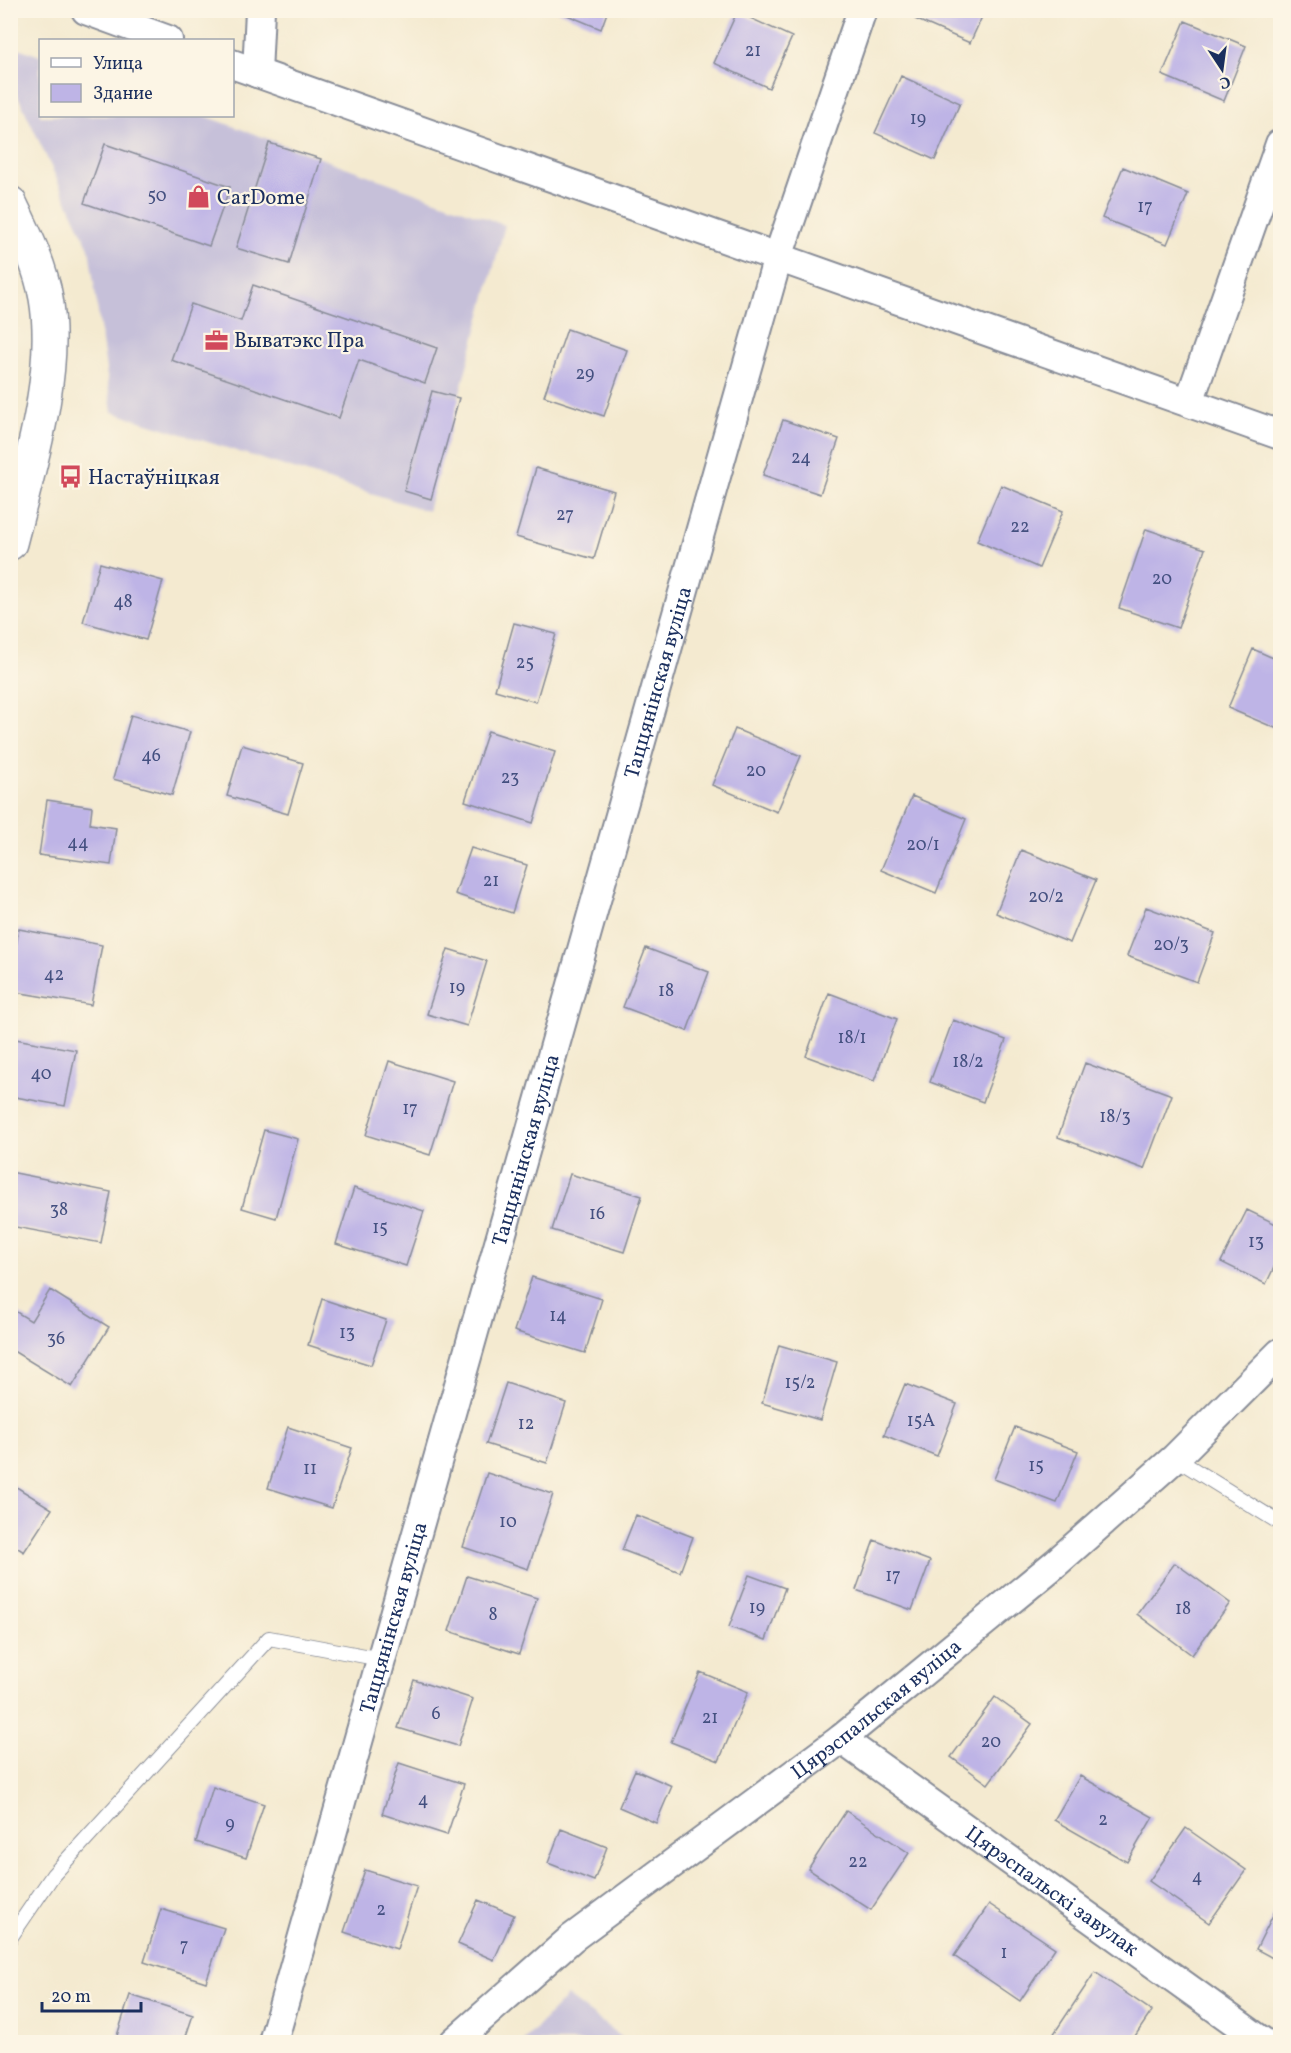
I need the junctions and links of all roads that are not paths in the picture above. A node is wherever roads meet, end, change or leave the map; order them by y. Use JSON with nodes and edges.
{"nodes":[{"id":1,"x":86,"y":10,"type":"edge"},
{"id":2,"x":260,"y":10,"type":"edge"},
{"id":3,"x":862,"y":10,"type":"edge"},
{"id":4,"x":123,"y":16,"type":"edge"},
{"id":5,"x":166,"y":39,"type":"edge"},
{"id":6,"x":245,"y":68,"type":"edge"},
{"id":7,"x":1281,"y":144,"type":"edge"},
{"id":8,"x":10,"y":202,"type":"edge"},
{"id":9,"x":778,"y":257,"type":"junction"},
{"id":10,"x":1189,"y":402,"type":"junction"},
{"id":11,"x":1281,"y":435,"type":"edge"},
{"id":12,"x":10,"y":543,"type":"edge"},
{"id":13,"x":1281,"y":1353,"type":"edge"},
{"id":14,"x":1175,"y":1458,"type":"junction"},
{"id":15,"x":1281,"y":1523,"type":"edge"},
{"id":16,"x":381,"y":1659,"type":"junction"},
{"id":17,"x":841,"y":1739,"type":"junction"},
{"id":18,"x":10,"y":1938,"type":"edge"},
{"id":19,"x":273,"y":2043,"type":"edge"},
{"id":20,"x":454,"y":2043,"type":"edge"},
{"id":21,"x":1263,"y":2043,"type":"edge"}],
"edges":[{"from":1,"to":4,"type":"street"},
{"from":2,"to":6,"type":"street"},
{"from":3,"to":9,"type":"street","name":"Таццянінская вуліца"},
{"from":4,"to":5,"type":"street"},
{"from":6,"to":9,"type":"street"},
{"from":7,"to":10,"type":"street"},
{"from":8,"to":12,"type":"street"},
{"from":9,"to":10,"type":"street"},
{"from":9,"to":16,"type":"street","name":"Таццянінская вуліца"},
{"from":10,"to":11,"type":"street"},
{"from":13,"to":14,"type":"street","name":"Цярэспальская вуліца"},
{"from":14,"to":15,"type":"lane"},
{"from":14,"to":17,"type":"street","name":"Цярэспальская вуліца"},
{"from":16,"to":18,"type":"lane"},
{"from":16,"to":19,"type":"street","name":"Таццянінская вуліца"},
{"from":17,"to":20,"type":"street","name":"Цярэспальская вуліца"},
{"from":17,"to":21,"type":"street","name":"Цярэспальскі завулак"}]}
